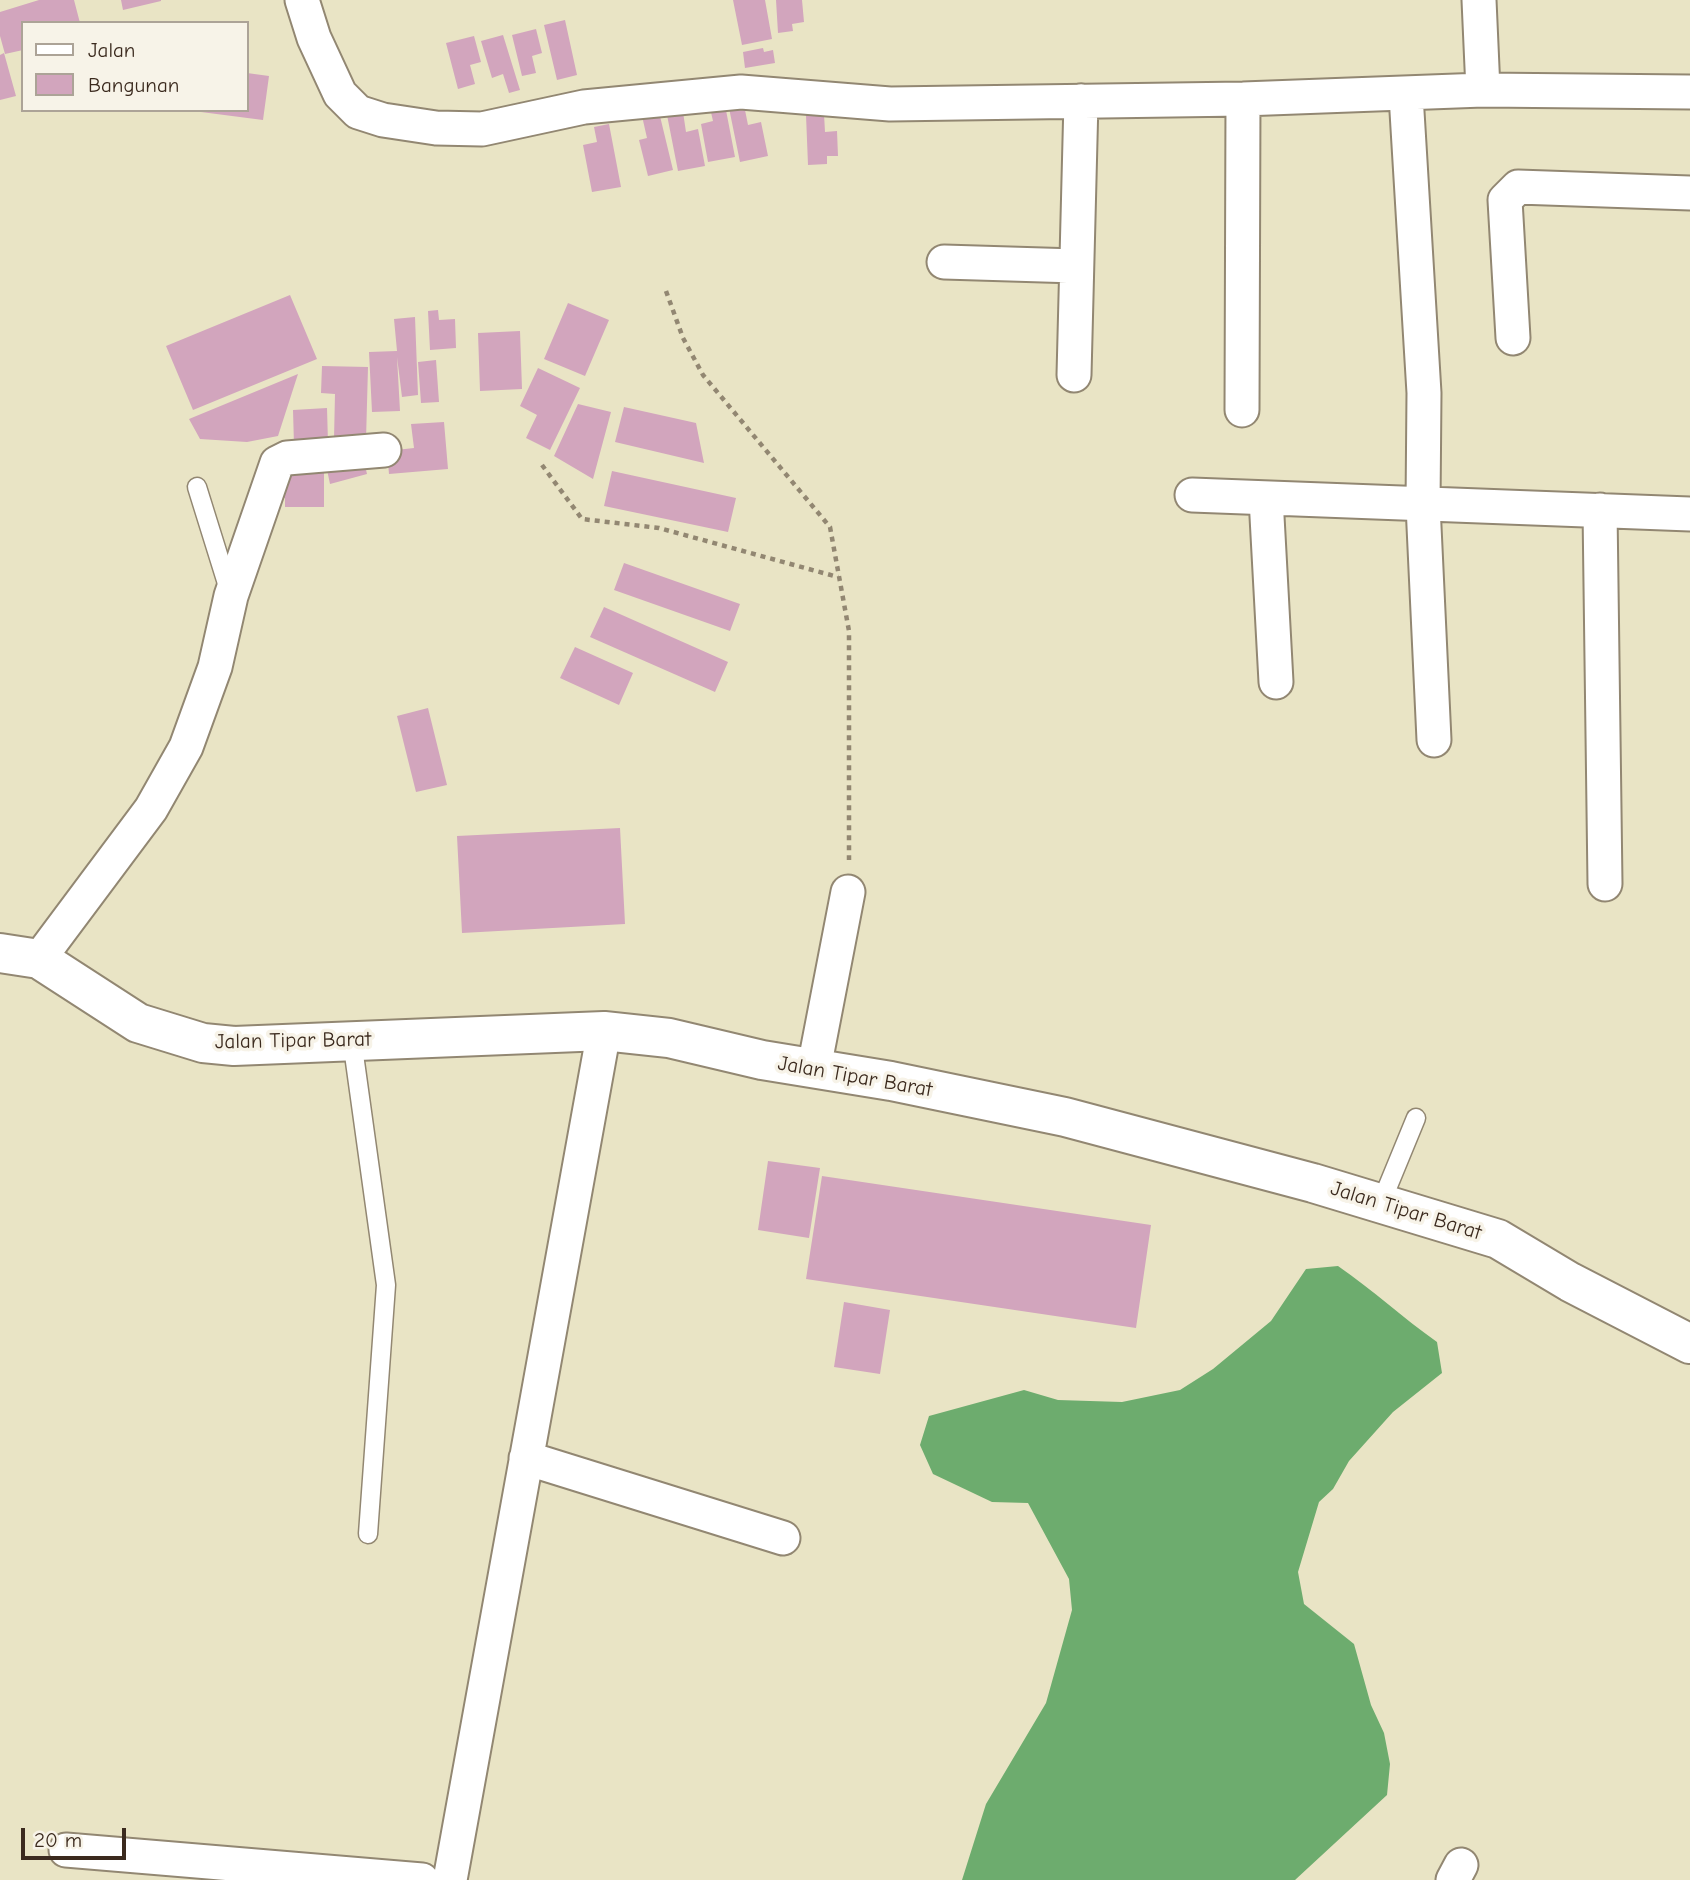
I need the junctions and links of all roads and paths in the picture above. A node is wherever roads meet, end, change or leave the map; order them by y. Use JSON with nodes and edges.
{"nodes":[{"id":1,"x":302,"y":0,"type":"edge"},
{"id":2,"x":1479,"y":0,"type":"edge"},
{"id":3,"x":1483,"y":90,"type":"junction"},
{"id":4,"x":1690,"y":92,"type":"edge"},
{"id":5,"x":1406,"y":95,"type":"junction"},
{"id":6,"x":1242,"y":99,"type":"junction"},
{"id":7,"x":1081,"y":101,"type":"junction"},
{"id":8,"x":1690,"y":193,"type":"edge"},
{"id":9,"x":944,"y":261,"type":"dead end"},
{"id":10,"x":1076,"y":266,"type":"junction"},
{"id":11,"x":666,"y":291,"type":"dead end"},
{"id":12,"x":1513,"y":338,"type":"dead end"},
{"id":13,"x":1074,"y":375,"type":"dead end"},
{"id":14,"x":1241,"y":410,"type":"dead end"},
{"id":15,"x":384,"y":450,"type":"dead end"},
{"id":16,"x":542,"y":466,"type":"dead end"},
{"id":17,"x":197,"y":487,"type":"dead end"},
{"id":18,"x":1192,"y":495,"type":"dead end"},
{"id":19,"x":1266,"y":498,"type":"junction"},
{"id":20,"x":1423,"y":505,"type":"junction"},
{"id":21,"x":1600,"y":510,"type":"junction"},
{"id":22,"x":1690,"y":514,"type":"edge"},
{"id":23,"x":838,"y":577,"type":"junction"},
{"id":24,"x":231,"y":596,"type":"junction"},
{"id":25,"x":1276,"y":681,"type":"dead end"},
{"id":26,"x":1434,"y":740,"type":"dead end"},
{"id":27,"x":1605,"y":884,"type":"dead end"},
{"id":28,"x":848,"y":892,"type":"joint"},
{"id":29,"x":0,"y":953,"type":"edge"},
{"id":30,"x":39,"y":959,"type":"junction"},
{"id":31,"x":604,"y":1031,"type":"junction"},
{"id":32,"x":352,"y":1040,"type":"junction"},
{"id":33,"x":814,"y":1068,"type":"junction"},
{"id":34,"x":1416,"y":1118,"type":"dead end"},
{"id":35,"x":1381,"y":1203,"type":"junction"},
{"id":36,"x":1690,"y":1344,"type":"edge"},
{"id":37,"x":526,"y":1458,"type":"junction"},
{"id":38,"x":368,"y":1534,"type":"dead end"},
{"id":39,"x":783,"y":1538,"type":"dead end"},
{"id":40,"x":66,"y":1850,"type":"dead end"},
{"id":41,"x":422,"y":1880,"type":"edge"},
{"id":42,"x":450,"y":1880,"type":"edge"}],
"edges":[{"from":1,"to":7,"type":"street"},
{"from":2,"to":3,"type":"street"},
{"from":3,"to":4,"type":"street"},
{"from":3,"to":5,"type":"street"},
{"from":5,"to":6,"type":"street"},
{"from":5,"to":20,"type":"street"},
{"from":6,"to":7,"type":"street"},
{"from":6,"to":14,"type":"street"},
{"from":7,"to":10,"type":"street"},
{"from":8,"to":12,"type":"street"},
{"from":9,"to":10,"type":"street"},
{"from":10,"to":13,"type":"street"},
{"from":11,"to":23,"type":"path"},
{"from":15,"to":24,"type":"street"},
{"from":16,"to":23,"type":"path"},
{"from":17,"to":24,"type":"lane"},
{"from":18,"to":19,"type":"street"},
{"from":19,"to":20,"type":"street"},
{"from":19,"to":25,"type":"street"},
{"from":20,"to":21,"type":"street"},
{"from":20,"to":26,"type":"street"},
{"from":21,"to":22,"type":"street"},
{"from":21,"to":27,"type":"street"},
{"from":23,"to":28,"type":"path"},
{"from":24,"to":30,"type":"street"},
{"from":28,"to":33,"type":"street"},
{"from":29,"to":30,"type":"street","name":"Jalan Tipar Barat"},
{"from":30,"to":32,"type":"street","name":"Jalan Tipar Barat"},
{"from":31,"to":32,"type":"street","name":"Jalan Tipar Barat"},
{"from":31,"to":33,"type":"street","name":"Jalan Tipar Barat"},
{"from":31,"to":37,"type":"street"},
{"from":32,"to":38,"type":"lane"},
{"from":33,"to":35,"type":"street","name":"Jalan Tipar Barat"},
{"from":34,"to":35,"type":"lane"},
{"from":35,"to":36,"type":"street","name":"Jalan Tipar Barat"},
{"from":37,"to":39,"type":"street"},
{"from":37,"to":42,"type":"street"},
{"from":40,"to":41,"type":"street"}]}
